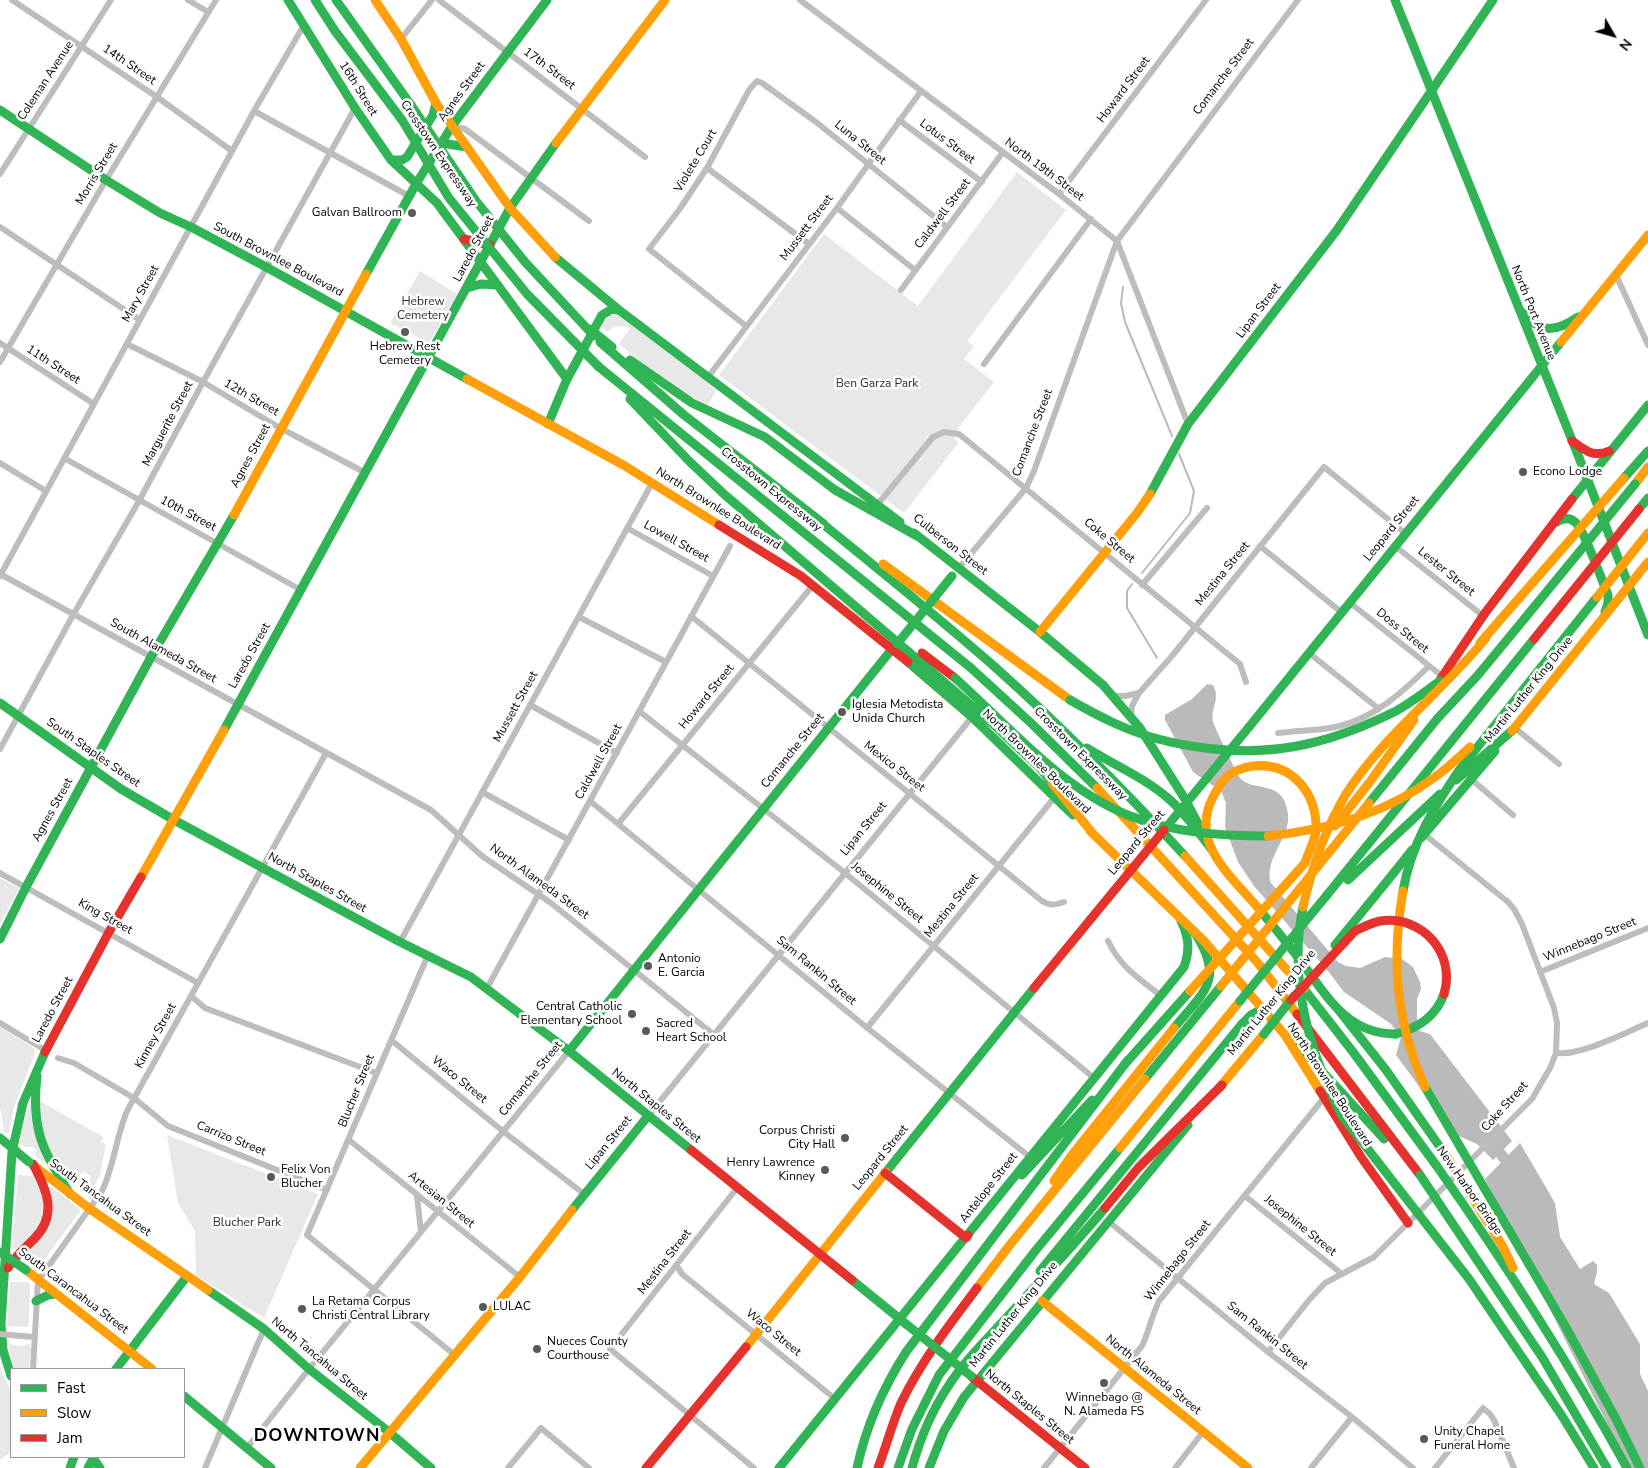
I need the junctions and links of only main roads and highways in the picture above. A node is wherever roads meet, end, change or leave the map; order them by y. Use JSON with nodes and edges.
{"nodes":[{"id":1,"x":288,"y":0,"type":"edge"},
{"id":2,"x":315,"y":0,"type":"edge"},
{"id":3,"x":336,"y":0,"type":"edge"},
{"id":4,"x":375,"y":0,"type":"edge"},
{"id":5,"x":547,"y":0,"type":"edge"},
{"id":6,"x":665,"y":0,"type":"edge"},
{"id":7,"x":1395,"y":0,"type":"edge"},
{"id":8,"x":1493,"y":0,"type":"edge"},
{"id":9,"x":1431,"y":92,"type":"junction"},
{"id":10,"x":436,"y":103,"type":"junction"},
{"id":11,"x":0,"y":110,"type":"edge"},
{"id":12,"x":452,"y":126,"type":"junction"},
{"id":13,"x":441,"y":143,"type":"junction"},
{"id":14,"x":467,"y":147,"type":"junction"},
{"id":15,"x":391,"y":160,"type":"junction"},
{"id":16,"x":416,"y":184,"type":"junction"},
{"id":17,"x":510,"y":208,"type":"junction"},
{"id":18,"x":1648,"y":235,"type":"edge"},
{"id":19,"x":464,"y":239,"type":"junction"},
{"id":20,"x":490,"y":245,"type":"junction"},
{"id":21,"x":481,"y":262,"type":"junction"},
{"id":22,"x":498,"y":285,"type":"junction"},
{"id":23,"x":467,"y":288,"type":"junction"},
{"id":24,"x":1599,"y":295,"type":"junction"},
{"id":25,"x":1515,"y":301,"type":"junction"},
{"id":26,"x":345,"y":310,"type":"junction"},
{"id":27,"x":619,"y":310,"type":"junction"},
{"id":28,"x":611,"y":350,"type":"junction"},
{"id":29,"x":429,"y":357,"type":"junction"},
{"id":30,"x":599,"y":366,"type":"junction"},
{"id":31,"x":1542,"y":367,"type":"junction"},
{"id":32,"x":567,"y":379,"type":"junction"},
{"id":33,"x":1648,"y":405,"type":"edge"},
{"id":34,"x":548,"y":424,"type":"junction"},
{"id":35,"x":1572,"y":441,"type":"junction"},
{"id":36,"x":1613,"y":448,"type":"junction"},
{"id":37,"x":1648,"y":451,"type":"edge"},
{"id":38,"x":1648,"y":467,"type":"edge"},
{"id":39,"x":1587,"y":479,"type":"junction"},
{"id":40,"x":1648,"y":498,"type":"edge"},
{"id":41,"x":754,"y":520,"type":"junction"},
{"id":42,"x":818,"y":520,"type":"junction"},
{"id":43,"x":1554,"y":524,"type":"junction"},
{"id":44,"x":1648,"y":533,"type":"edge"},
{"id":45,"x":917,"y":536,"type":"junction"},
{"id":46,"x":1648,"y":562,"type":"edge"},
{"id":47,"x":959,"y":568,"type":"junction"},
{"id":48,"x":1628,"y":585,"type":"junction"},
{"id":49,"x":1600,"y":621,"type":"junction"},
{"id":50,"x":1040,"y":632,"type":"junction"},
{"id":51,"x":1648,"y":635,"type":"edge"},
{"id":52,"x":1486,"y":638,"type":"junction"},
{"id":53,"x":895,"y":647,"type":"junction"},
{"id":54,"x":1514,"y":700,"type":"junction"},
{"id":55,"x":0,"y":703,"type":"edge"},
{"id":56,"x":1515,"y":728,"type":"junction"},
{"id":57,"x":1064,"y":734,"type":"junction"},
{"id":58,"x":90,"y":768,"type":"junction"},
{"id":59,"x":174,"y":820,"type":"junction"},
{"id":60,"x":1094,"y":834,"type":"junction"},
{"id":61,"x":1212,"y":850,"type":"junction"},
{"id":62,"x":1305,"y":863,"type":"junction"},
{"id":63,"x":1327,"y":895,"type":"junction"},
{"id":64,"x":1178,"y":916,"type":"junction"},
{"id":65,"x":1194,"y":931,"type":"junction"},
{"id":66,"x":0,"y":939,"type":"edge"},
{"id":67,"x":1266,"y":945,"type":"joint"},
{"id":68,"x":1291,"y":1000,"type":"junction"},
{"id":69,"x":1337,"y":1008,"type":"junction"},
{"id":70,"x":1262,"y":1009,"type":"junction"},
{"id":71,"x":1285,"y":1035,"type":"junction"},
{"id":72,"x":569,"y":1051,"type":"junction"},
{"id":73,"x":1128,"y":1060,"type":"junction"},
{"id":74,"x":39,"y":1063,"type":"junction"},
{"id":75,"x":1222,"y":1085,"type":"junction"},
{"id":76,"x":648,"y":1116,"type":"junction"},
{"id":77,"x":0,"y":1138,"type":"edge"},
{"id":78,"x":31,"y":1163,"type":"junction"},
{"id":79,"x":885,"y":1173,"type":"junction"},
{"id":80,"x":1420,"y":1175,"type":"junction"},
{"id":81,"x":70,"y":1194,"type":"junction"},
{"id":82,"x":1408,"y":1223,"type":"road end"},
{"id":83,"x":1027,"y":1225,"type":"junction"},
{"id":84,"x":966,"y":1238,"type":"junction"},
{"id":85,"x":0,"y":1252,"type":"edge"},
{"id":86,"x":819,"y":1254,"type":"junction"},
{"id":87,"x":187,"y":1276,"type":"junction"},
{"id":88,"x":4,"y":1278,"type":"junction"},
{"id":89,"x":55,"y":1294,"type":"junction"},
{"id":90,"x":1525,"y":1297,"type":"junction"},
{"id":91,"x":1042,"y":1300,"type":"junction"},
{"id":92,"x":36,"y":1301,"type":"road end"},
{"id":93,"x":902,"y":1321,"type":"junction"},
{"id":94,"x":130,"y":1350,"type":"junction"},
{"id":95,"x":973,"y":1354,"type":"junction"},
{"id":96,"x":117,"y":1368,"type":"edge"},
{"id":97,"x":151,"y":1368,"type":"edge"},
{"id":98,"x":10,"y":1373,"type":"edge"},
{"id":99,"x":974,"y":1379,"type":"junction"},
{"id":100,"x":185,"y":1397,"type":"edge"},
{"id":101,"x":389,"y":1432,"type":"junction"},
{"id":102,"x":271,"y":1468,"type":"edge"},
{"id":103,"x":360,"y":1468,"type":"edge"},
{"id":104,"x":431,"y":1468,"type":"edge"},
{"id":105,"x":646,"y":1468,"type":"edge"},
{"id":106,"x":779,"y":1468,"type":"edge"},
{"id":107,"x":857,"y":1468,"type":"edge"},
{"id":108,"x":878,"y":1468,"type":"edge"},
{"id":109,"x":898,"y":1468,"type":"edge"},
{"id":110,"x":912,"y":1468,"type":"edge"},
{"id":111,"x":931,"y":1468,"type":"edge"},
{"id":112,"x":1085,"y":1468,"type":"edge"},
{"id":113,"x":1248,"y":1468,"type":"edge"},
{"id":114,"x":1594,"y":1468,"type":"edge"},
{"id":115,"x":1607,"y":1468,"type":"edge"},
{"id":116,"x":1627,"y":1468,"type":"edge"},
{"id":117,"x":1640,"y":1468,"type":"edge"}],
"edges":[{"from":1,"to":15,"type":"main road","name":"16th Street"},
{"from":2,"to":30,"type":"main road","name":"Crosstown Expressway","bridge":true},
{"from":3,"to":28,"type":"main road","name":"Crosstown Expressway","bridge":true},
{"from":4,"to":10,"type":"main road"},
{"from":5,"to":12,"type":"main road","name":"Agnes Street"},
{"from":6,"to":17,"type":"main road","name":"Laredo Street"},
{"from":7,"to":9,"type":"main road","name":"North Port Avenue"},
{"from":8,"to":9,"type":"main road","name":"Lipan Street"},
{"from":9,"to":25,"type":"main road","name":"North Port Avenue"},
{"from":9,"to":50,"type":"main road","name":"Lipan Street"},
{"from":10,"to":12,"type":"main road"},
{"from":10,"to":15,"type":"main road"},
{"from":11,"to":26,"type":"main road","name":"South Brownlee Boulevard"},
{"from":12,"to":13,"type":"main road","name":"Agnes Street"},
{"from":12,"to":14,"type":"main road"},
{"from":13,"to":14,"type":"main road"},
{"from":13,"to":16,"type":"main road","name":"Agnes Street"},
{"from":14,"to":17,"type":"main road"},
{"from":15,"to":16,"type":"main road","name":"16th Street"},
{"from":16,"to":19,"type":"main road"},
{"from":16,"to":26,"type":"main road","name":"Agnes Street"},
{"from":17,"to":20,"type":"main road","name":"Laredo Street"},
{"from":17,"to":27,"type":"main road"},
{"from":18,"to":24,"type":"main road","name":"Leopard Street"},
{"from":19,"to":20,"type":"main road"},
{"from":19,"to":21,"type":"main road"},
{"from":20,"to":21,"type":"main road","name":"Laredo Street"},
{"from":21,"to":22,"type":"main road"},
{"from":21,"to":23,"type":"main road","name":"Laredo Street"},
{"from":22,"to":23,"type":"main road"},
{"from":22,"to":32,"type":"main road"},
{"from":23,"to":29,"type":"main road","name":"Laredo Street"},
{"from":24,"to":25,"type":"main road"},
{"from":24,"to":31,"type":"main road","name":"Leopard Street"},
{"from":25,"to":31,"type":"main road","name":"North Port Avenue"},
{"from":26,"to":29,"type":"main road","name":"South Brownlee Boulevard"},
{"from":26,"to":58,"type":"main road","name":"Agnes Street"},
{"from":27,"to":32,"type":"main road"},
{"from":27,"to":45,"type":"main road","name":"Culberson Street"},
{"from":28,"to":42,"type":"main road"},
{"from":28,"to":45,"type":"main road"},
{"from":29,"to":34,"type":"main road","name":"South Brownlee Boulevard"},
{"from":29,"to":59,"type":"main road","name":"Laredo Street"},
{"from":30,"to":41,"type":"main road"},
{"from":30,"to":80,"type":"main road","name":"Crosstown Expressway"},
{"from":31,"to":35,"type":"main road","name":"North Port Avenue"},
{"from":31,"to":79,"type":"main road","name":"Leopard Street","bridge":true},
{"from":32,"to":34,"type":"main road"},
{"from":33,"to":36,"type":"main road"},
{"from":34,"to":53,"type":"main road","name":"North Brownlee Boulevard"},
{"from":35,"to":36,"type":"main road"},
{"from":35,"to":39,"type":"main road","name":"North Port Avenue"},
{"from":36,"to":39,"type":"main road"},
{"from":37,"to":52,"type":"main road","bridge":true},
{"from":38,"to":83,"type":"main road","bridge":true},
{"from":39,"to":43,"type":"main road"},
{"from":39,"to":48,"type":"main road","name":"North Port Avenue"},
{"from":40,"to":63,"type":"main road","bridge":true},
{"from":41,"to":54,"type":"main road","bridge":true},
{"from":41,"to":60,"type":"main road"},
{"from":42,"to":52,"type":"main road","bridge":true},
{"from":42,"to":57,"type":"main road","name":"Crosstown Expressway"},
{"from":43,"to":49,"type":"main road"},
{"from":43,"to":62,"type":"main road"},
{"from":44,"to":54,"type":"main road","bridge":true},
{"from":45,"to":47,"type":"main road","name":"Culberson Street"},
{"from":46,"to":48,"type":"main road","name":"Martin Luther King Drive"},
{"from":47,"to":50,"type":"main road","name":"Culberson Street"},
{"from":47,"to":53,"type":"main road","name":"Comanche Street","bridge":true},
{"from":48,"to":49,"type":"main road","name":"Martin Luther King Drive"},
{"from":48,"to":51,"type":"main road","name":"North Port Avenue"},
{"from":49,"to":56,"type":"main road","name":"Martin Luther King Drive"},
{"from":50,"to":61,"type":"main road","name":"Culberson Street"},
{"from":52,"to":114,"type":"main road","bridge":true},
{"from":53,"to":60,"type":"main road","name":"North Brownlee Boulevard"},
{"from":53,"to":72,"type":"main road","name":"Comanche Street"},
{"from":54,"to":117,"type":"main road","bridge":true},
{"from":55,"to":58,"type":"main road","name":"South Staples Street"},
{"from":56,"to":63,"type":"main road"},
{"from":56,"to":68,"type":"main road","name":"Martin Luther King Drive","bridge":true},
{"from":57,"to":61,"type":"main road"},
{"from":57,"to":67,"type":"main road","name":"Crosstown Expressway"},
{"from":58,"to":59,"type":"main road","name":"South Staples Street"},
{"from":58,"to":66,"type":"main road","name":"Agnes Street"},
{"from":59,"to":72,"type":"main road","name":"North Staples Street"},
{"from":59,"to":74,"type":"main road","name":"Laredo Street"},
{"from":60,"to":64,"type":"main road","name":"North Brownlee Boulevard"},
{"from":61,"to":62,"type":"main road"},
{"from":61,"to":69,"type":"main road"},
{"from":62,"to":73,"type":"main road","bridge":true},
{"from":63,"to":109,"type":"main road","bridge":true},
{"from":64,"to":65,"type":"main road","name":"North Brownlee Boulevard"},
{"from":64,"to":84,"type":"main road","name":"Antelope Street"},
{"from":65,"to":70,"type":"main road","name":"North Brownlee Boulevard"},
{"from":65,"to":83,"type":"main road"},
{"from":67,"to":90,"type":"main road","name":"New Harbor Bridge","bridge":true},
{"from":68,"to":69,"type":"main road","bridge":true},
{"from":68,"to":75,"type":"main road","name":"Martin Luther King Drive","bridge":true},
{"from":69,"to":90,"type":"main road","bridge":true},
{"from":70,"to":71,"type":"main road","name":"North Brownlee Boulevard"},
{"from":70,"to":95,"type":"main road"},
{"from":71,"to":80,"type":"main road"},
{"from":71,"to":82,"type":"main road","name":"North Brownlee Boulevard"},
{"from":72,"to":76,"type":"main road","name":"North Staples Street"},
{"from":73,"to":84,"type":"main road"},
{"from":73,"to":107,"type":"main road"},
{"from":74,"to":81,"type":"main road"},
{"from":74,"to":88,"type":"main road","name":"Laredo Street"},
{"from":75,"to":91,"type":"main road","name":"Martin Luther King Drive"},
{"from":75,"to":95,"type":"main road"},
{"from":76,"to":86,"type":"main road","name":"North Staples Street"},
{"from":76,"to":101,"type":"main road","name":"Lipan Street"},
{"from":77,"to":78,"type":"main road","name":"South Tancahua Street","bridge":true},
{"from":78,"to":81,"type":"main road","name":"South Tancahua Street"},
{"from":78,"to":88,"type":"main road"},
{"from":79,"to":84,"type":"main road"},
{"from":79,"to":86,"type":"main road","name":"Leopard Street"},
{"from":80,"to":115,"type":"main road","bridge":true},
{"from":81,"to":87,"type":"main road","name":"South Tancahua Street"},
{"from":83,"to":108,"type":"main road"},
{"from":84,"to":93,"type":"main road","name":"Antelope Street"},
{"from":85,"to":89,"type":"main road","name":"South Carancahua Street","bridge":true},
{"from":86,"to":93,"type":"main road","name":"North Staples Street"},
{"from":86,"to":105,"type":"main road","name":"Leopard Street"},
{"from":87,"to":94,"type":"main road"},
{"from":87,"to":101,"type":"main road","name":"North Tancahua Street"},
{"from":88,"to":98,"type":"main road","name":"Laredo Street"},
{"from":89,"to":92,"type":"main road"},
{"from":89,"to":94,"type":"main road","name":"South Carancahua Street"},
{"from":90,"to":116,"type":"main road","name":"New Harbor Bridge","bridge":true},
{"from":91,"to":99,"type":"main road","name":"Martin Luther King Drive"},
{"from":91,"to":113,"type":"main road","name":"North Alameda Street"},
{"from":93,"to":99,"type":"main road","name":"North Staples Street","bridge":true},
{"from":93,"to":106,"type":"main road","name":"Antelope Street"},
{"from":94,"to":96,"type":"main road"},
{"from":94,"to":97,"type":"main road","name":"South Carancahua Street"},
{"from":95,"to":110,"type":"main road"},
{"from":99,"to":111,"type":"main road","name":"Martin Luther King Drive"},
{"from":99,"to":112,"type":"main road","name":"North Staples Street"},
{"from":100,"to":102,"type":"main road"},
{"from":101,"to":103,"type":"main road","name":"Lipan Street"},
{"from":101,"to":104,"type":"main road","name":"North Tancahua Street"}]}
